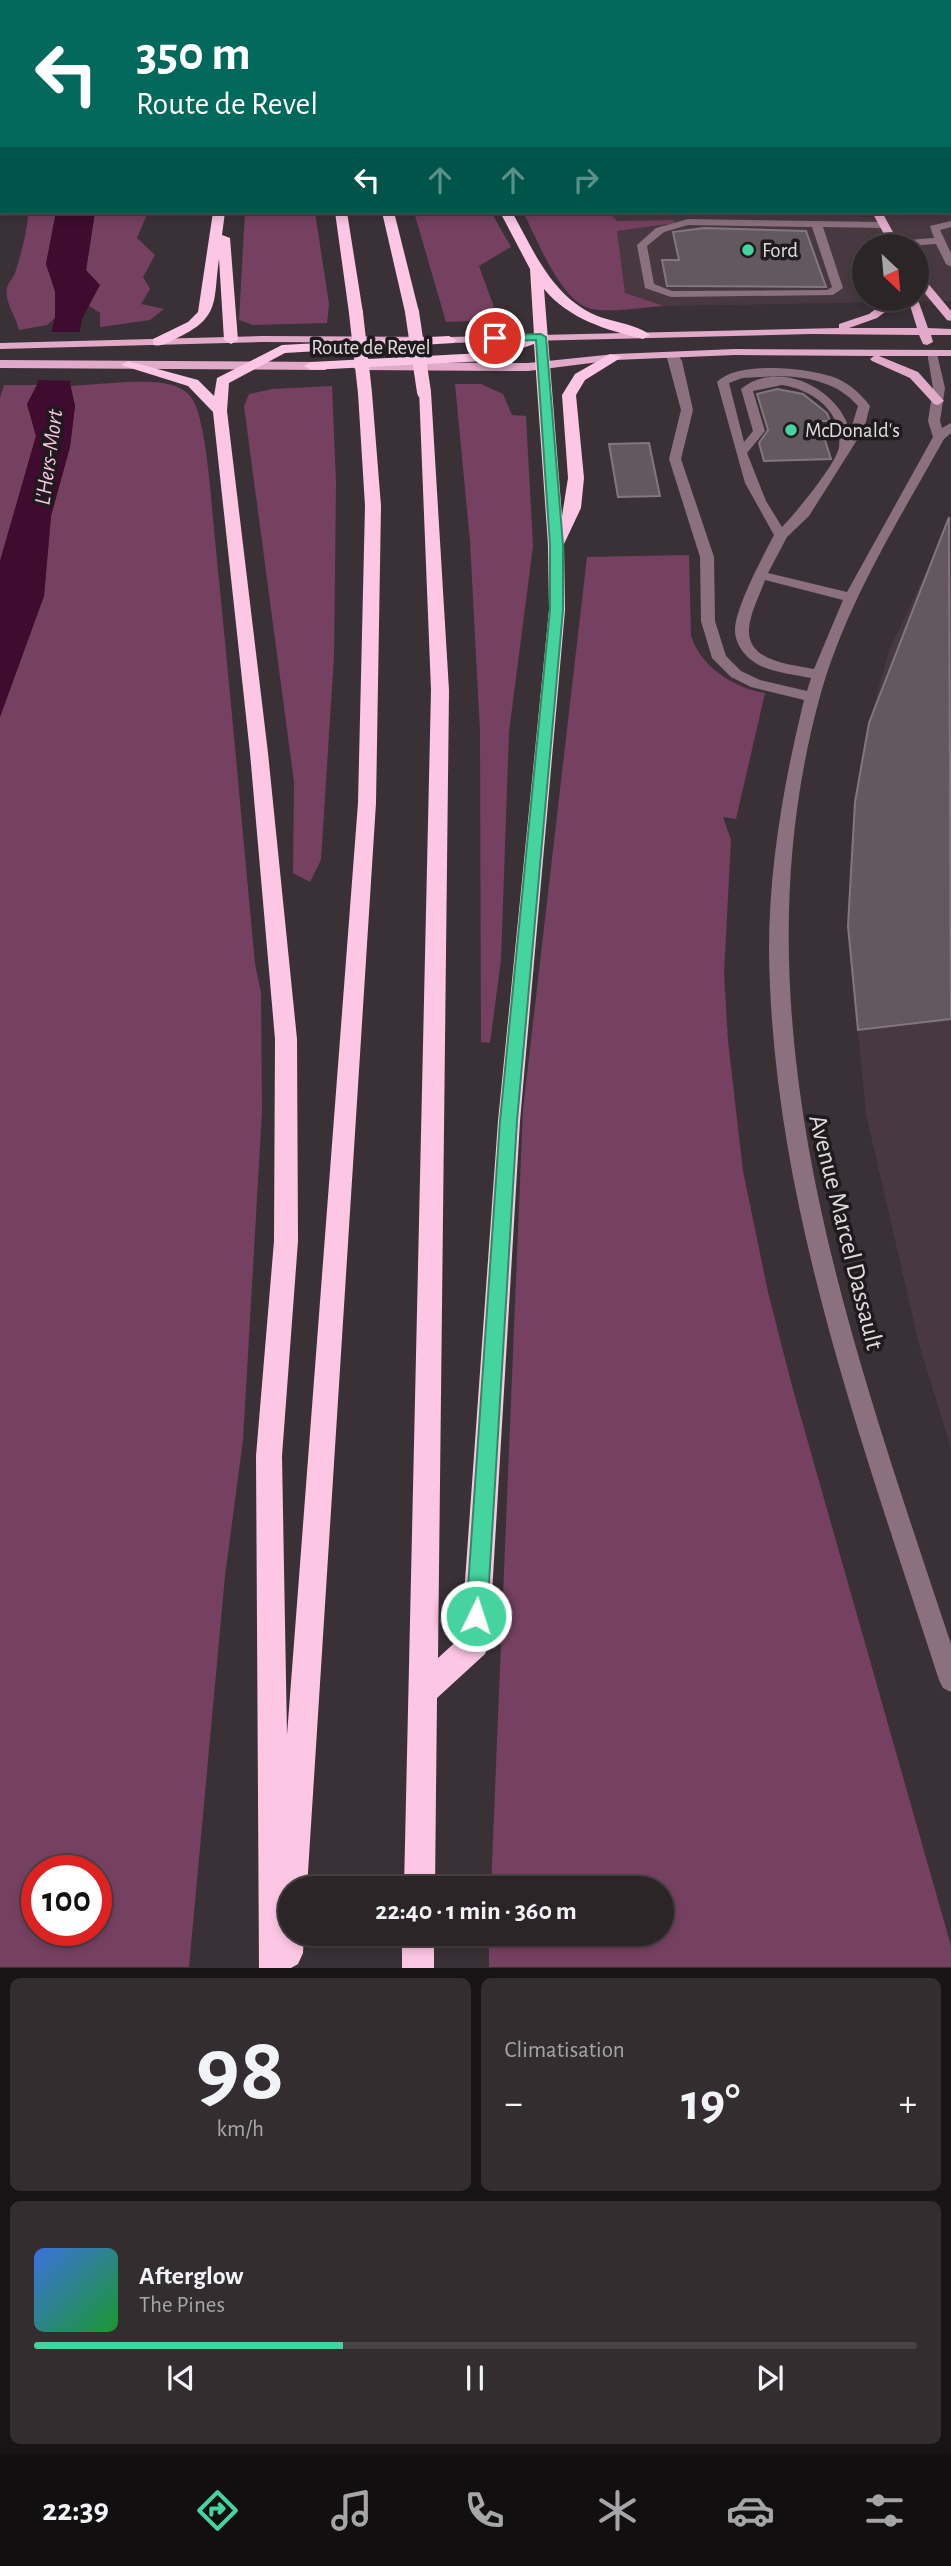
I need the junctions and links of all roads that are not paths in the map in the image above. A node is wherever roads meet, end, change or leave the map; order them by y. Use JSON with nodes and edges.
{"nodes":[{"id":1,"x":220,"y":214,"type":"edge"},
{"id":2,"x":220,"y":214,"type":"edge"},
{"id":3,"x":341,"y":214,"type":"edge"},
{"id":4,"x":388,"y":214,"type":"edge"},
{"id":5,"x":507,"y":214,"type":"edge"},
{"id":6,"x":878,"y":214,"type":"edge"},
{"id":7,"x":951,"y":224,"type":"edge"},
{"id":8,"x":817,"y":225,"type":"junction"},
{"id":9,"x":884,"y":225,"type":"junction"},
{"id":10,"x":889,"y":234,"type":"edge"},
{"id":11,"x":941,"y":242,"type":"junction"},
{"id":12,"x":929,"y":243,"type":"edge"},
{"id":13,"x":951,"y":264,"type":"edge"},
{"id":14,"x":536,"y":270,"type":"junction"},
{"id":15,"x":929,"y":291,"type":"edge"},
{"id":16,"x":879,"y":312,"type":"edge"},
{"id":17,"x":917,"y":312,"type":"edge"},
{"id":18,"x":951,"y":318,"type":"edge"},
{"id":19,"x":812,"y":331,"type":"junction"},
{"id":20,"x":951,"y":333,"type":"edge"},
{"id":21,"x":643,"y":335,"type":"junction"},
{"id":22,"x":925,"y":336,"type":"junction"},
{"id":23,"x":541,"y":337,"type":"junction"},
{"id":24,"x":231,"y":340,"type":"junction"},
{"id":25,"x":449,"y":340,"type":"junction"},
{"id":26,"x":158,"y":342,"type":"junction"},
{"id":27,"x":0,"y":345,"type":"edge"},
{"id":28,"x":951,"y":348,"type":"edge"},
{"id":29,"x":735,"y":352,"type":"junction"},
{"id":30,"x":672,"y":354,"type":"junction"},
{"id":31,"x":859,"y":354,"type":"junction"},
{"id":32,"x":931,"y":354,"type":"junction"},
{"id":33,"x":951,"y":354,"type":"edge"},
{"id":34,"x":615,"y":357,"type":"junction"},
{"id":35,"x":0,"y":365,"type":"edge"},
{"id":36,"x":128,"y":365,"type":"junction"},
{"id":37,"x":250,"y":365,"type":"junction"},
{"id":38,"x":544,"y":365,"type":"junction"},
{"id":39,"x":311,"y":366,"type":"junction"},
{"id":40,"x":938,"y":401,"type":"junction"},
{"id":41,"x":220,"y":411,"type":"junction"},
{"id":42,"x":951,"y":427,"type":"edge"},
{"id":43,"x":939,"y":437,"type":"junction"},
{"id":44,"x":845,"y":448,"type":"junction"},
{"id":45,"x":741,"y":453,"type":"junction"},
{"id":46,"x":781,"y":534,"type":"junction"},
{"id":47,"x":556,"y":545,"type":"junction"},
{"id":48,"x":760,"y":575,"type":"junction"},
{"id":49,"x":852,"y":598,"type":"junction"},
{"id":50,"x":820,"y":675,"type":"junction"},
{"id":51,"x":812,"y":697,"type":"junction"},
{"id":52,"x":951,"y":1680,"type":"edge"},
{"id":53,"x":422,"y":1692,"type":"junction"},
{"id":54,"x":292,"y":1876,"type":"edge"},
{"id":55,"x":419,"y":1876,"type":"edge"},
{"id":56,"x":287,"y":1946,"type":"edge"},
{"id":57,"x":418,"y":1946,"type":"edge"},
{"id":58,"x":275,"y":1968,"type":"edge"},
{"id":59,"x":286,"y":1968,"type":"edge"},
{"id":60,"x":418,"y":1968,"type":"edge"}],
"edges":[{"from":1,"to":24,"type":"highway"},
{"from":2,"to":26,"type":"highway"},
{"from":3,"to":54,"type":"highway","bridge":true},
{"from":4,"to":53,"type":"highway","bridge":true},
{"from":5,"to":14,"type":"highway"},
{"from":6,"to":9,"type":"main road"},
{"from":7,"to":11,"type":"street"},
{"from":8,"to":8,"type":"street"},
{"from":8,"to":9,"type":"street"},
{"from":9,"to":10,"type":"main road"},
{"from":11,"to":12,"type":"street"},
{"from":11,"to":13,"type":"street"},
{"from":14,"to":21,"type":"highway"},
{"from":14,"to":23,"type":"highway"},
{"from":15,"to":18,"type":"main road"},
{"from":16,"to":19,"type":"main road"},
{"from":17,"to":22,"type":"main road"},
{"from":19,"to":21,"type":"main road","name":"Route de Revel"},
{"from":19,"to":22,"type":"main road","name":"Route de Revel"},
{"from":20,"to":22,"type":"main road"},
{"from":21,"to":23,"type":"main road","name":"Route de Revel"},
{"from":22,"to":29,"type":"main road"},
{"from":22,"to":32,"type":"main road"},
{"from":23,"to":25,"type":"main road","name":"Route de Revel"},
{"from":23,"to":38,"type":"highway"},
{"from":23,"to":39,"type":"highway"},
{"from":24,"to":25,"type":"main road","name":"Route de Revel"},
{"from":24,"to":26,"type":"main road","name":"Route de Revel"},
{"from":24,"to":37,"type":"main road"},
{"from":25,"to":37,"type":"highway"},
{"from":26,"to":27,"type":"main road","name":"Route de Revel"},
{"from":28,"to":32,"type":"main road"},
{"from":29,"to":30,"type":"main road","name":"Route de Revel"},
{"from":29,"to":31,"type":"main road","name":"Route de Revel"},
{"from":30,"to":34,"type":"main road","name":"Route de Revel"},
{"from":30,"to":51,"type":"street"},
{"from":31,"to":32,"type":"main road","name":"Route de Revel"},
{"from":31,"to":40,"type":"main road"},
{"from":32,"to":33,"type":"main road","name":"Route de Revel"},
{"from":32,"to":40,"type":"street"},
{"from":34,"to":38,"type":"main road","name":"Route de Revel"},
{"from":34,"to":47,"type":"highway"},
{"from":35,"to":36,"type":"main road","name":"Route de Revel"},
{"from":36,"to":37,"type":"main road","name":"Route de Revel"},
{"from":36,"to":41,"type":"highway"},
{"from":37,"to":39,"type":"main road","name":"Route de Revel"},
{"from":37,"to":41,"type":"highway"},
{"from":38,"to":39,"type":"main road","name":"Route de Revel"},
{"from":38,"to":47,"type":"highway"},
{"from":40,"to":43,"type":"street"},
{"from":41,"to":58,"type":"highway"},
{"from":42,"to":43,"type":"street","name":"Avenue Marcel Dassault"},
{"from":43,"to":49,"type":"street","name":"Avenue Marcel Dassault"},
{"from":44,"to":45,"type":"street"},
{"from":44,"to":45,"type":"street"},
{"from":44,"to":46,"type":"street"},
{"from":45,"to":46,"type":"street"},
{"from":46,"to":48,"type":"street"},
{"from":47,"to":53,"type":"highway"},
{"from":48,"to":49,"type":"street"},
{"from":48,"to":50,"type":"street"},
{"from":49,"to":50,"type":"street","name":"Avenue Marcel Dassault"},
{"from":50,"to":51,"type":"street","name":"Avenue Marcel Dassault"},
{"from":51,"to":52,"type":"street","name":"Avenue Marcel Dassault"},
{"from":53,"to":55,"type":"highway"},
{"from":56,"to":59,"type":"highway"},
{"from":57,"to":60,"type":"highway"}]}
